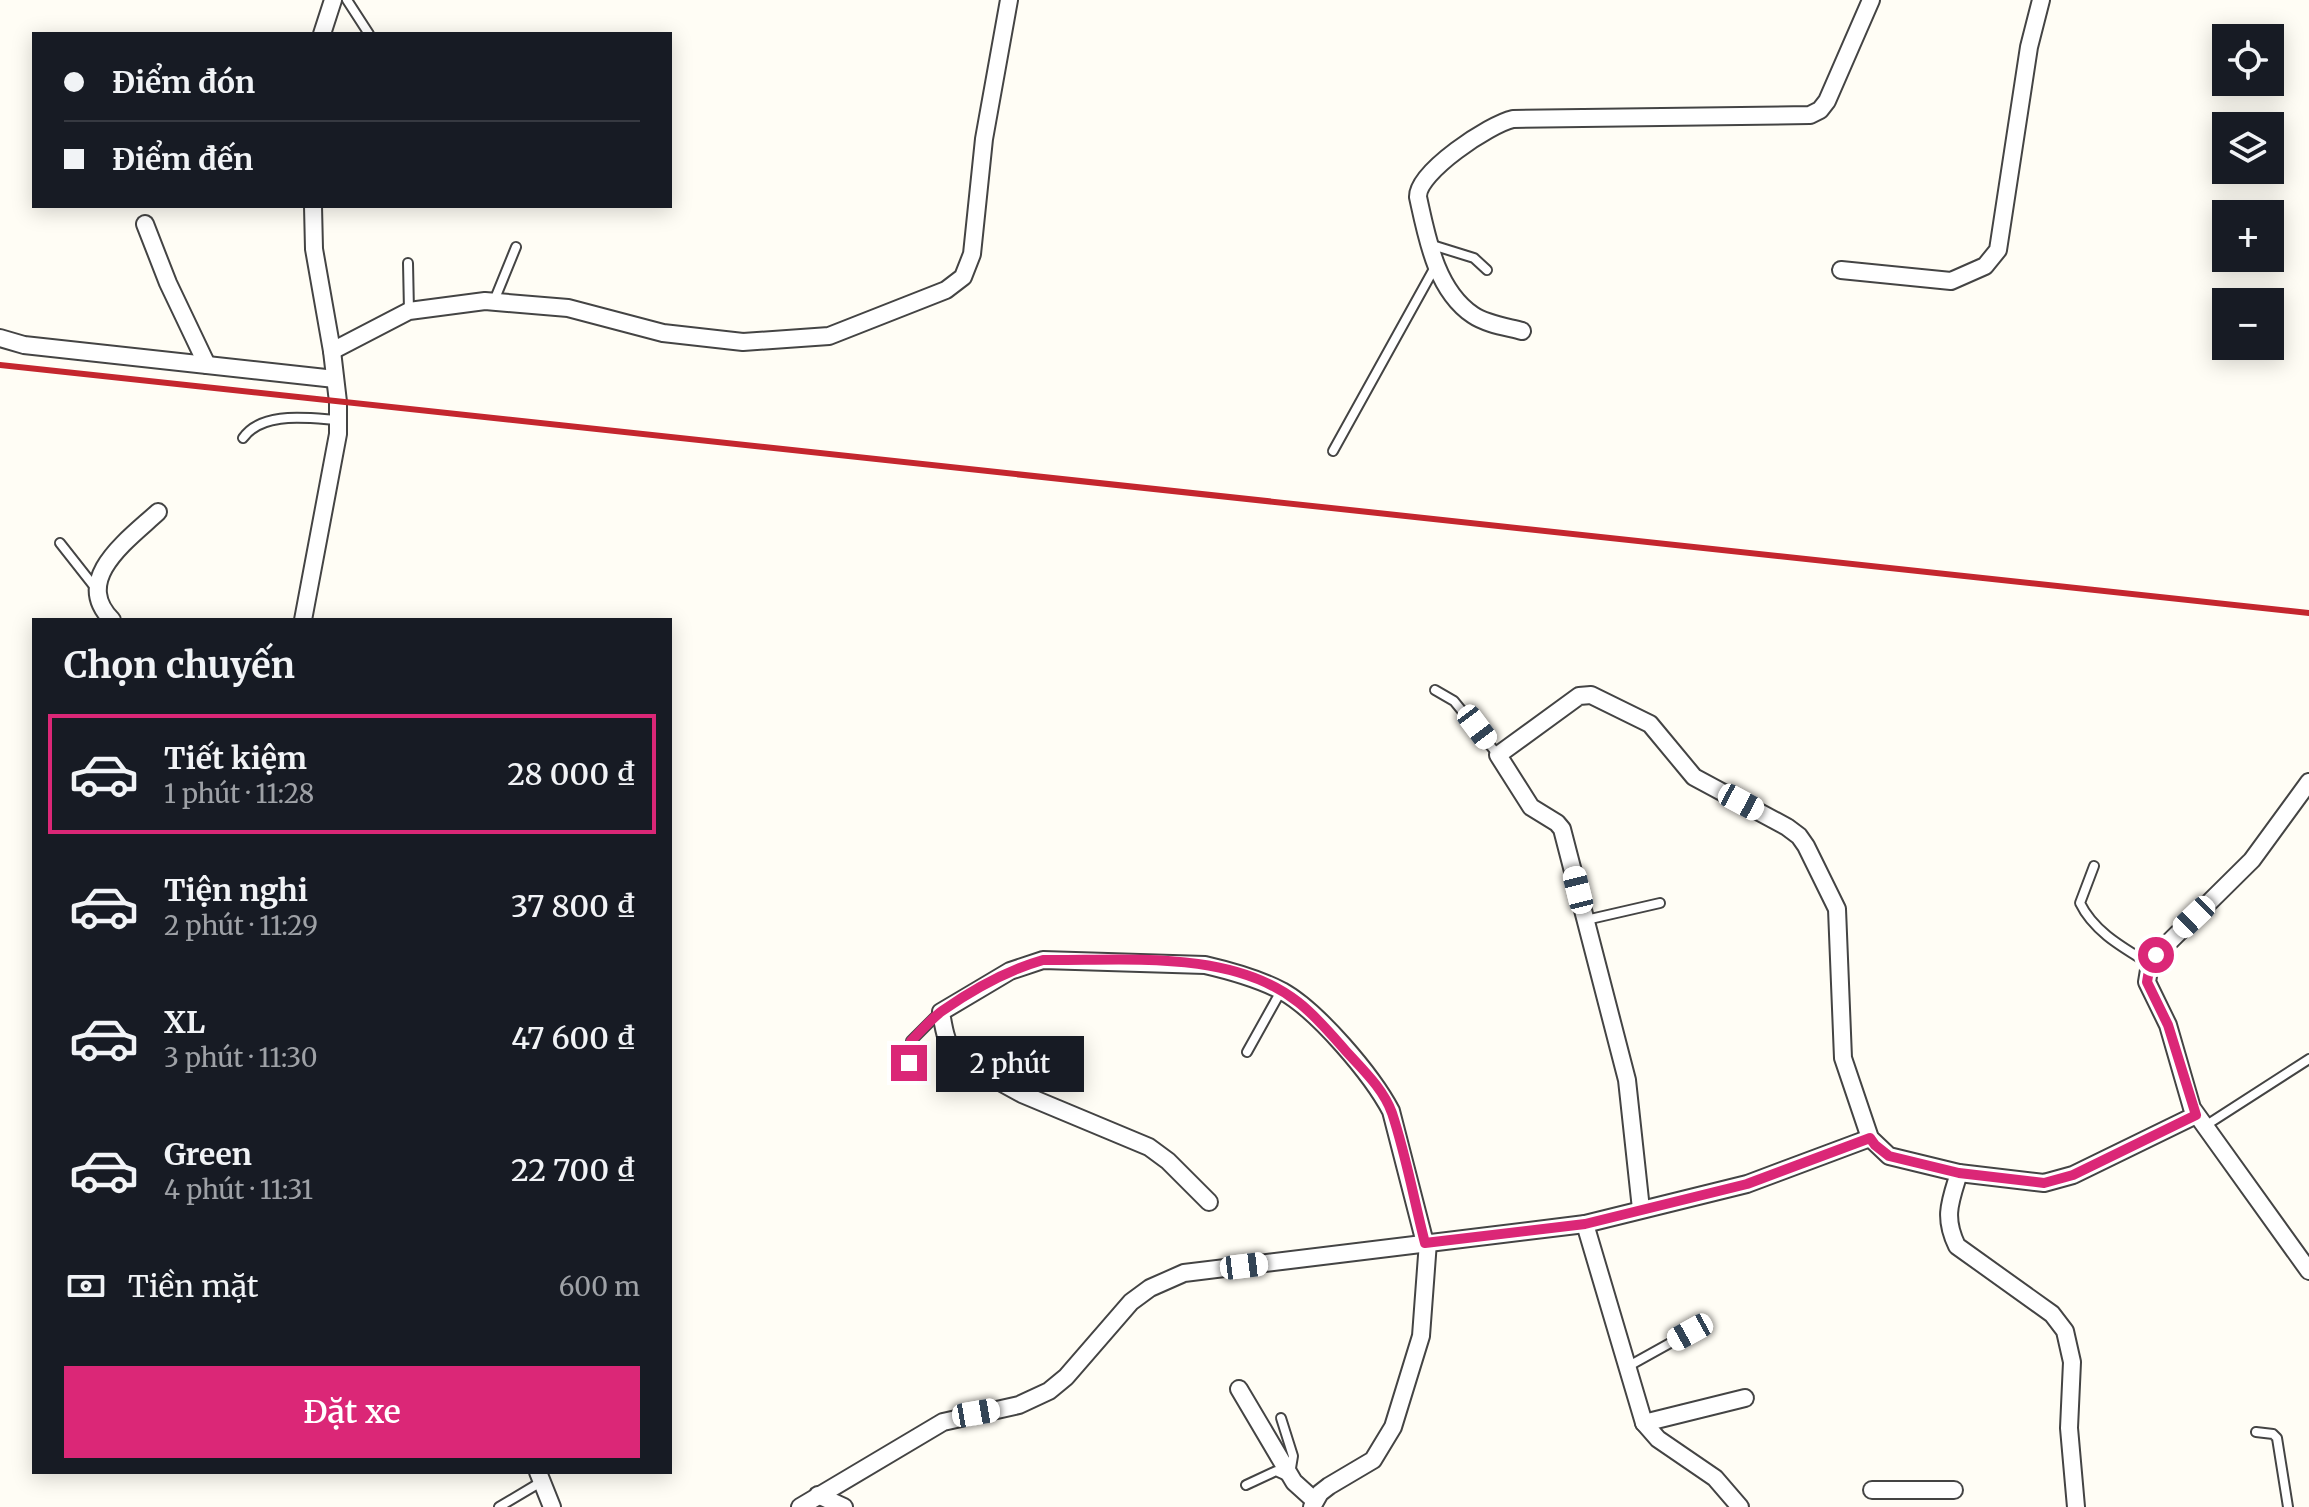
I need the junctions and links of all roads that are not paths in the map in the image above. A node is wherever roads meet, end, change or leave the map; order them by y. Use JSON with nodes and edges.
{"nodes":[{"id":1,"x":333,"y":0,"type":"edge"},
{"id":2,"x":347,"y":0,"type":"edge"},
{"id":3,"x":1009,"y":0,"type":"edge"},
{"id":4,"x":1871,"y":0,"type":"edge"},
{"id":5,"x":2041,"y":0,"type":"edge"},
{"id":6,"x":323,"y":32,"type":"edge"},
{"id":7,"x":368,"y":32,"type":"edge"},
{"id":8,"x":313,"y":208,"type":"edge"},
{"id":9,"x":145,"y":224,"type":"dead end"},
{"id":10,"x":1428,"y":244,"type":"junction"},
{"id":11,"x":516,"y":247,"type":"dead end"},
{"id":12,"x":408,"y":263,"type":"dead end"},
{"id":13,"x":1435,"y":266,"type":"junction"},
{"id":14,"x":1487,"y":270,"type":"dead end"},
{"id":15,"x":1841,"y":270,"type":"dead end"},
{"id":16,"x":494,"y":301,"type":"junction"},
{"id":17,"x":409,"y":311,"type":"junction"},
{"id":18,"x":1522,"y":331,"type":"dead end"},
{"id":19,"x":0,"y":338,"type":"edge"},
{"id":20,"x":332,"y":351,"type":"junction"},
{"id":21,"x":207,"y":365,"type":"junction"},
{"id":22,"x":335,"y":379,"type":"junction"},
{"id":23,"x":337,"y":420,"type":"junction"},
{"id":24,"x":243,"y":438,"type":"dead end"},
{"id":25,"x":1333,"y":451,"type":"dead end"},
{"id":26,"x":158,"y":512,"type":"dead end"},
{"id":27,"x":60,"y":543,"type":"dead end"},
{"id":28,"x":97,"y":591,"type":"junction"},
{"id":29,"x":110,"y":618,"type":"edge"},
{"id":30,"x":303,"y":618,"type":"edge"},
{"id":31,"x":1435,"y":690,"type":"dead end"},
{"id":32,"x":1498,"y":755,"type":"junction"},
{"id":33,"x":2309,"y":782,"type":"edge"},
{"id":34,"x":2094,"y":866,"type":"dead end"},
{"id":35,"x":1660,"y":903,"type":"dead end"},
{"id":36,"x":1585,"y":920,"type":"junction"},
{"id":37,"x":2150,"y":964,"type":"junction"},
{"id":38,"x":1281,"y":991,"type":"junction"},
{"id":39,"x":941,"y":1012,"type":"junction"},
{"id":40,"x":1247,"y":1052,"type":"dead end"},
{"id":41,"x":2309,"y":1059,"type":"edge"},
{"id":42,"x":909,"y":1063,"type":"dead end"},
{"id":43,"x":2200,"y":1121,"type":"junction"},
{"id":44,"x":1870,"y":1138,"type":"junction"},
{"id":45,"x":1959,"y":1173,"type":"junction"},
{"id":46,"x":1209,"y":1202,"type":"dead end"},
{"id":47,"x":1641,"y":1209,"type":"junction"},
{"id":48,"x":1585,"y":1224,"type":"junction"},
{"id":49,"x":1426,"y":1243,"type":"junction"},
{"id":50,"x":2303,"y":1251,"type":"edge"},
{"id":51,"x":2309,"y":1271,"type":"edge"},
{"id":52,"x":1690,"y":1332,"type":"dead end"},
{"id":53,"x":1626,"y":1367,"type":"junction"},
{"id":54,"x":1239,"y":1389,"type":"dead end"},
{"id":55,"x":1745,"y":1398,"type":"dead end"},
{"id":56,"x":1281,"y":1418,"type":"dead end"},
{"id":57,"x":1644,"y":1423,"type":"junction"},
{"id":58,"x":2256,"y":1432,"type":"dead end"},
{"id":59,"x":540,"y":1477,"type":"edge"},
{"id":60,"x":1292,"y":1478,"type":"junction"},
{"id":61,"x":1246,"y":1485,"type":"dead end"},
{"id":62,"x":1872,"y":1490,"type":"dead end"},
{"id":63,"x":1954,"y":1490,"type":"dead end"},
{"id":64,"x":818,"y":1495,"type":"junction"},
{"id":65,"x":1908,"y":1498,"type":"edge"},
{"id":66,"x":1314,"y":1504,"type":"edge"},
{"id":67,"x":499,"y":1507,"type":"edge"},
{"id":68,"x":552,"y":1507,"type":"edge"},
{"id":69,"x":800,"y":1507,"type":"edge"},
{"id":70,"x":844,"y":1507,"type":"edge"},
{"id":71,"x":1740,"y":1507,"type":"edge"},
{"id":72,"x":2076,"y":1507,"type":"edge"},
{"id":73,"x":2288,"y":1507,"type":"edge"}],
"edges":[{"from":1,"to":6,"type":"street"},
{"from":2,"to":7,"type":"lane"},
{"from":3,"to":16,"type":"street"},
{"from":4,"to":10,"type":"street"},
{"from":5,"to":15,"type":"street"},
{"from":8,"to":20,"type":"street"},
{"from":9,"to":21,"type":"street"},
{"from":10,"to":13,"type":"street"},
{"from":10,"to":14,"type":"lane"},
{"from":11,"to":16,"type":"lane"},
{"from":12,"to":17,"type":"lane"},
{"from":13,"to":18,"type":"street"},
{"from":13,"to":25,"type":"lane"},
{"from":16,"to":17,"type":"street"},
{"from":17,"to":20,"type":"street"},
{"from":19,"to":21,"type":"street"},
{"from":20,"to":22,"type":"street"},
{"from":21,"to":22,"type":"street"},
{"from":22,"to":23,"type":"street"},
{"from":23,"to":24,"type":"lane"},
{"from":23,"to":30,"type":"street"},
{"from":26,"to":28,"type":"street"},
{"from":27,"to":28,"type":"lane"},
{"from":28,"to":29,"type":"street"},
{"from":31,"to":32,"type":"lane"},
{"from":32,"to":36,"type":"street"},
{"from":32,"to":44,"type":"street"},
{"from":33,"to":37,"type":"street"},
{"from":34,"to":37,"type":"lane"},
{"from":35,"to":36,"type":"lane"},
{"from":36,"to":47,"type":"street"},
{"from":37,"to":43,"type":"street"},
{"from":38,"to":39,"type":"street"},
{"from":38,"to":40,"type":"lane"},
{"from":38,"to":49,"type":"street"},
{"from":39,"to":42,"type":"lane"},
{"from":39,"to":46,"type":"street"},
{"from":41,"to":43,"type":"lane"},
{"from":43,"to":45,"type":"street"},
{"from":43,"to":50,"type":"street"},
{"from":44,"to":45,"type":"street"},
{"from":44,"to":47,"type":"street"},
{"from":45,"to":72,"type":"street"},
{"from":47,"to":48,"type":"street"},
{"from":48,"to":49,"type":"street"},
{"from":48,"to":53,"type":"street"},
{"from":49,"to":64,"type":"street"},
{"from":49,"to":66,"type":"street"},
{"from":50,"to":51,"type":"street"},
{"from":52,"to":53,"type":"lane"},
{"from":53,"to":57,"type":"street"},
{"from":54,"to":60,"type":"street"},
{"from":55,"to":57,"type":"street"},
{"from":56,"to":60,"type":"lane"},
{"from":57,"to":71,"type":"street"},
{"from":58,"to":73,"type":"lane"},
{"from":59,"to":67,"type":"lane"},
{"from":59,"to":68,"type":"street"},
{"from":60,"to":61,"type":"lane"},
{"from":60,"to":66,"type":"street"},
{"from":62,"to":65,"type":"street"},
{"from":63,"to":65,"type":"street"},
{"from":64,"to":69,"type":"street"},
{"from":64,"to":70,"type":"street"}]}
